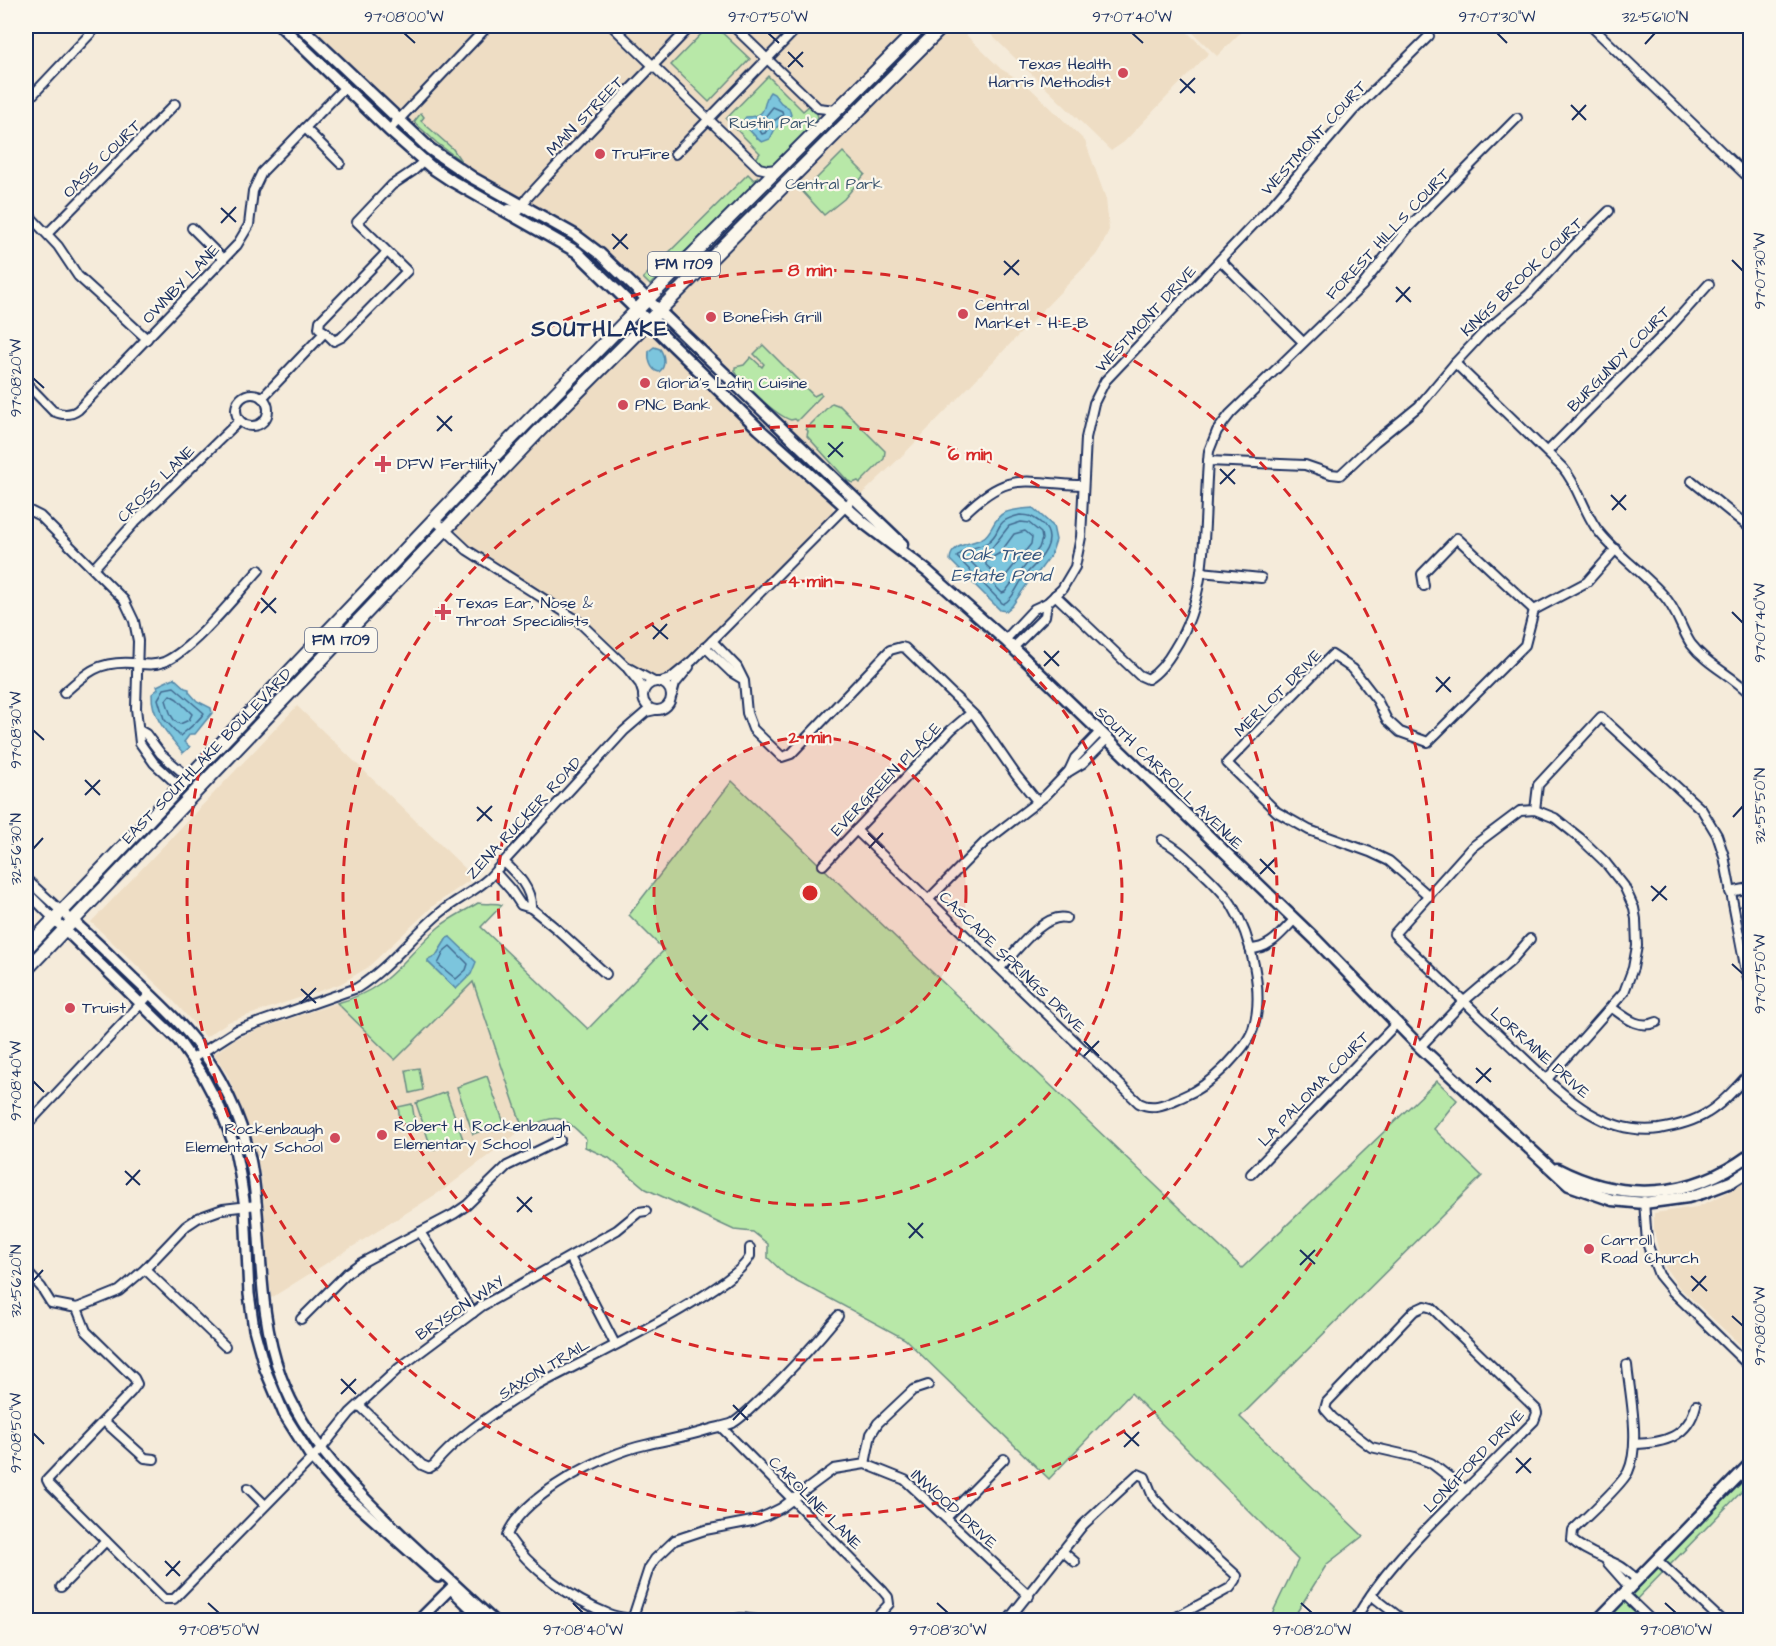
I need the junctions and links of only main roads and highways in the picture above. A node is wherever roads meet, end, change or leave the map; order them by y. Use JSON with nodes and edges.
{"nodes":[{"id":1,"x":281,"y":26,"type":"edge"},
{"id":2,"x":300,"y":26,"type":"edge"},
{"id":3,"x":921,"y":26,"type":"edge"},
{"id":4,"x":943,"y":26,"type":"edge"},
{"id":5,"x":647,"y":300,"type":"junction"},
{"id":6,"x":637,"y":310,"type":"junction"},
{"id":7,"x":658,"y":310,"type":"junction"},
{"id":8,"x":648,"y":320,"type":"junction"},
{"id":9,"x":750,"y":420,"type":"junction"},
{"id":10,"x":790,"y":436,"type":"junction"},
{"id":11,"x":777,"y":445,"type":"junction"},
{"id":12,"x":817,"y":462,"type":"junction"},
{"id":13,"x":849,"y":502,"type":"junction"},
{"id":14,"x":26,"y":950,"type":"edge"},
{"id":15,"x":26,"y":970,"type":"edge"},
{"id":16,"x":1750,"y":1155,"type":"edge"},
{"id":17,"x":1750,"y":1170,"type":"edge"},
{"id":18,"x":1644,"y":1198,"type":"junction"},
{"id":19,"x":1750,"y":1464,"type":"edge"},
{"id":20,"x":1598,"y":1620,"type":"edge"}],
"edges":[{"from":1,"to":6,"type":"main road","name":"SOUTH CARROLL AVENUE"},
{"from":2,"to":5,"type":"main road","name":"SOUTH CARROLL AVENUE"},
{"from":3,"to":5,"type":"main road","name":"EAST SOUTHLAKE BOULEVARD","number":"FM 1709"},
{"from":4,"to":7,"type":"main road","name":"EAST SOUTHLAKE BOULEVARD","number":"FM 1709"},
{"from":5,"to":6,"type":"main road","name":"EAST SOUTHLAKE BOULEVARD","number":"FM 1709"},
{"from":5,"to":7,"type":"main road","name":"SOUTH CARROLL AVENUE"},
{"from":6,"to":8,"type":"main road","name":"SOUTH CARROLL AVENUE"},
{"from":6,"to":14,"type":"main road","name":"EAST SOUTHLAKE BOULEVARD","number":"FM 1709"},
{"from":7,"to":8,"type":"main road","name":"EAST SOUTHLAKE BOULEVARD","number":"FM 1709"},
{"from":7,"to":10,"type":"main road","name":"SOUTH CARROLL AVENUE"},
{"from":8,"to":9,"type":"main road","name":"SOUTH CARROLL AVENUE"},
{"from":8,"to":15,"type":"main road","name":"EAST SOUTHLAKE BOULEVARD","number":"FM 1709"},
{"from":9,"to":10,"type":"main road"},
{"from":9,"to":11,"type":"main road","name":"SOUTH CARROLL AVENUE"},
{"from":10,"to":12,"type":"main road","name":"SOUTH CARROLL AVENUE"},
{"from":11,"to":12,"type":"main road"},
{"from":11,"to":13,"type":"main road","name":"SOUTH CARROLL AVENUE"},
{"from":12,"to":13,"type":"main road","name":"SOUTH CARROLL AVENUE"},
{"from":13,"to":18,"type":"main road","name":"SOUTH CARROLL AVENUE"},
{"from":16,"to":18,"type":"main road","name":"SOUTH CARROLL AVENUE"},
{"from":17,"to":18,"type":"main road","name":"SOUTH CARROLL AVENUE"},
{"from":19,"to":20,"type":"main road"}]}
